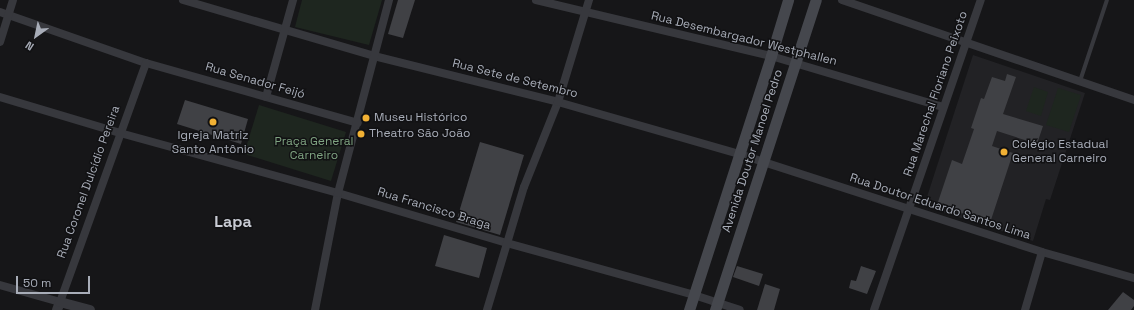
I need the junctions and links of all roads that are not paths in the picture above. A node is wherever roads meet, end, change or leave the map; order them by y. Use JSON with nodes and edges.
{"nodes":[{"id":1,"x":13,"y":0,"type":"edge"},
{"id":2,"x":183,"y":0,"type":"edge"},
{"id":3,"x":293,"y":0,"type":"edge"},
{"id":4,"x":389,"y":0,"type":"edge"},
{"id":5,"x":536,"y":0,"type":"edge"},
{"id":6,"x":589,"y":0,"type":"edge"},
{"id":7,"x":788,"y":0,"type":"edge"},
{"id":8,"x":816,"y":0,"type":"edge"},
{"id":9,"x":842,"y":0,"type":"edge"},
{"id":10,"x":981,"y":0,"type":"edge"},
{"id":11,"x":1107,"y":0,"type":"edge"},
{"id":12,"x":0,"y":12,"type":"edge"},
{"id":13,"x":585,"y":12,"type":"junction"},
{"id":14,"x":8,"y":15,"type":"junction"},
{"id":15,"x":285,"y":30,"type":"junction"},
{"id":16,"x":0,"y":42,"type":"edge"},
{"id":17,"x":967,"y":43,"type":"junction"},
{"id":18,"x":374,"y":56,"type":"junction"},
{"id":19,"x":771,"y":56,"type":"junction"},
{"id":20,"x":146,"y":63,"type":"junction"},
{"id":21,"x":796,"y":63,"type":"junction"},
{"id":22,"x":1080,"y":81,"type":"junction"},
{"id":23,"x":0,"y":97,"type":"edge"},
{"id":24,"x":266,"y":97,"type":"junction"},
{"id":25,"x":1134,"y":100,"type":"edge"},
{"id":26,"x":558,"y":102,"type":"junction"},
{"id":27,"x":944,"y":107,"type":"junction"},
{"id":28,"x":358,"y":124,"type":"junction"},
{"id":29,"x":120,"y":133,"type":"junction"},
{"id":30,"x":739,"y":154,"type":"junction"},
{"id":31,"x":763,"y":162,"type":"junction"},
{"id":32,"x":338,"y":193,"type":"junction"},
{"id":33,"x":908,"y":209,"type":"junction"},
{"id":34,"x":507,"y":243,"type":"junction"},
{"id":35,"x":1042,"y":252,"type":"junction"},
{"id":36,"x":1134,"y":278,"type":"edge"},
{"id":37,"x":0,"y":285,"type":"edge"},
{"id":38,"x":694,"y":295,"type":"junction"},
{"id":39,"x":58,"y":306,"type":"edge"},
{"id":40,"x":716,"y":306,"type":"edge"},
{"id":41,"x":90,"y":310,"type":"edge"},
{"id":42,"x":315,"y":310,"type":"edge"},
{"id":43,"x":488,"y":310,"type":"edge"},
{"id":44,"x":689,"y":310,"type":"edge"},
{"id":45,"x":740,"y":310,"type":"edge"},
{"id":46,"x":874,"y":310,"type":"edge"},
{"id":47,"x":1024,"y":310,"type":"edge"}],
"edges":[{"from":1,"to":14,"type":"street"},
{"from":2,"to":15,"type":"street","name":"Rua Sete de Setembro"},
{"from":3,"to":15,"type":"street"},
{"from":4,"to":18,"type":"street"},
{"from":5,"to":13,"type":"street","name":"Rua Desembargador Westphallen"},
{"from":6,"to":13,"type":"street"},
{"from":7,"to":19,"type":"main road","name":"Avenida Doutor Manoel Pedro"},
{"from":8,"to":21,"type":"main road","name":"Avenida Doutor Manoel Pedro"},
{"from":9,"to":17,"type":"street"},
{"from":10,"to":17,"type":"street","name":"Rua Marechal Floriano Peixoto"},
{"from":11,"to":22,"type":"lane"},
{"from":12,"to":14,"type":"street","name":"Rua Senador Feijó"},
{"from":13,"to":19,"type":"street","name":"Rua Desembargador Westphallen"},
{"from":13,"to":26,"type":"street"},
{"from":14,"to":16,"type":"street"},
{"from":14,"to":20,"type":"street","name":"Rua Senador Feijó"},
{"from":15,"to":18,"type":"street","name":"Rua Sete de Setembro"},
{"from":15,"to":24,"type":"street"},
{"from":17,"to":22,"type":"street"},
{"from":17,"to":27,"type":"street","name":"Rua Marechal Floriano Peixoto"},
{"from":18,"to":26,"type":"street","name":"Rua Sete de Setembro"},
{"from":18,"to":28,"type":"street"},
{"from":19,"to":21,"type":"street","name":"Rua Desembargador Westphallen"},
{"from":19,"to":30,"type":"main road","name":"Avenida Doutor Manoel Pedro"},
{"from":20,"to":24,"type":"street","name":"Rua Senador Feijó"},
{"from":20,"to":29,"type":"street","name":"Rua Coronel Dulcídio Pereira"},
{"from":21,"to":27,"type":"street","name":"Rua Desembargador Westphallen"},
{"from":21,"to":31,"type":"main road","name":"Avenida Doutor Manoel Pedro"},
{"from":22,"to":25,"type":"street"},
{"from":23,"to":29,"type":"street","name":"Rua Francisco Braga"},
{"from":24,"to":28,"type":"street","name":"Rua Senador Feijó"},
{"from":26,"to":30,"type":"street","name":"Rua Sete de Setembro"},
{"from":26,"to":34,"type":"street"},
{"from":27,"to":33,"type":"street","name":"Rua Marechal Floriano Peixoto"},
{"from":28,"to":32,"type":"street"},
{"from":29,"to":32,"type":"street","name":"Rua Francisco Braga"},
{"from":29,"to":39,"type":"street","name":"Rua Coronel Dulcídio Pereira"},
{"from":30,"to":31,"type":"street","name":"Rua Doutor Eduardo Santos Lima"},
{"from":30,"to":38,"type":"main road","name":"Avenida Doutor Manoel Pedro"},
{"from":31,"to":33,"type":"street","name":"Rua Doutor Eduardo Santos Lima"},
{"from":31,"to":40,"type":"main road","name":"Avenida Doutor Manoel Pedro"},
{"from":32,"to":34,"type":"street","name":"Rua Francisco Braga"},
{"from":32,"to":42,"type":"street"},
{"from":33,"to":35,"type":"street","name":"Rua Doutor Eduardo Santos Lima"},
{"from":33,"to":46,"type":"street","name":"Rua Marechal Floriano Peixoto"},
{"from":34,"to":38,"type":"street","name":"Rua Francisco Braga"},
{"from":34,"to":43,"type":"street"},
{"from":35,"to":36,"type":"street","name":"Rua Doutor Eduardo Santos Lima"},
{"from":35,"to":47,"type":"street"},
{"from":37,"to":39,"type":"street"},
{"from":38,"to":40,"type":"street","name":"Rua Francisco Braga"},
{"from":38,"to":44,"type":"main road","name":"Avenida Doutor Manoel Pedro"},
{"from":39,"to":41,"type":"street"},
{"from":40,"to":45,"type":"street","name":"Rua Francisco Braga"}]}
